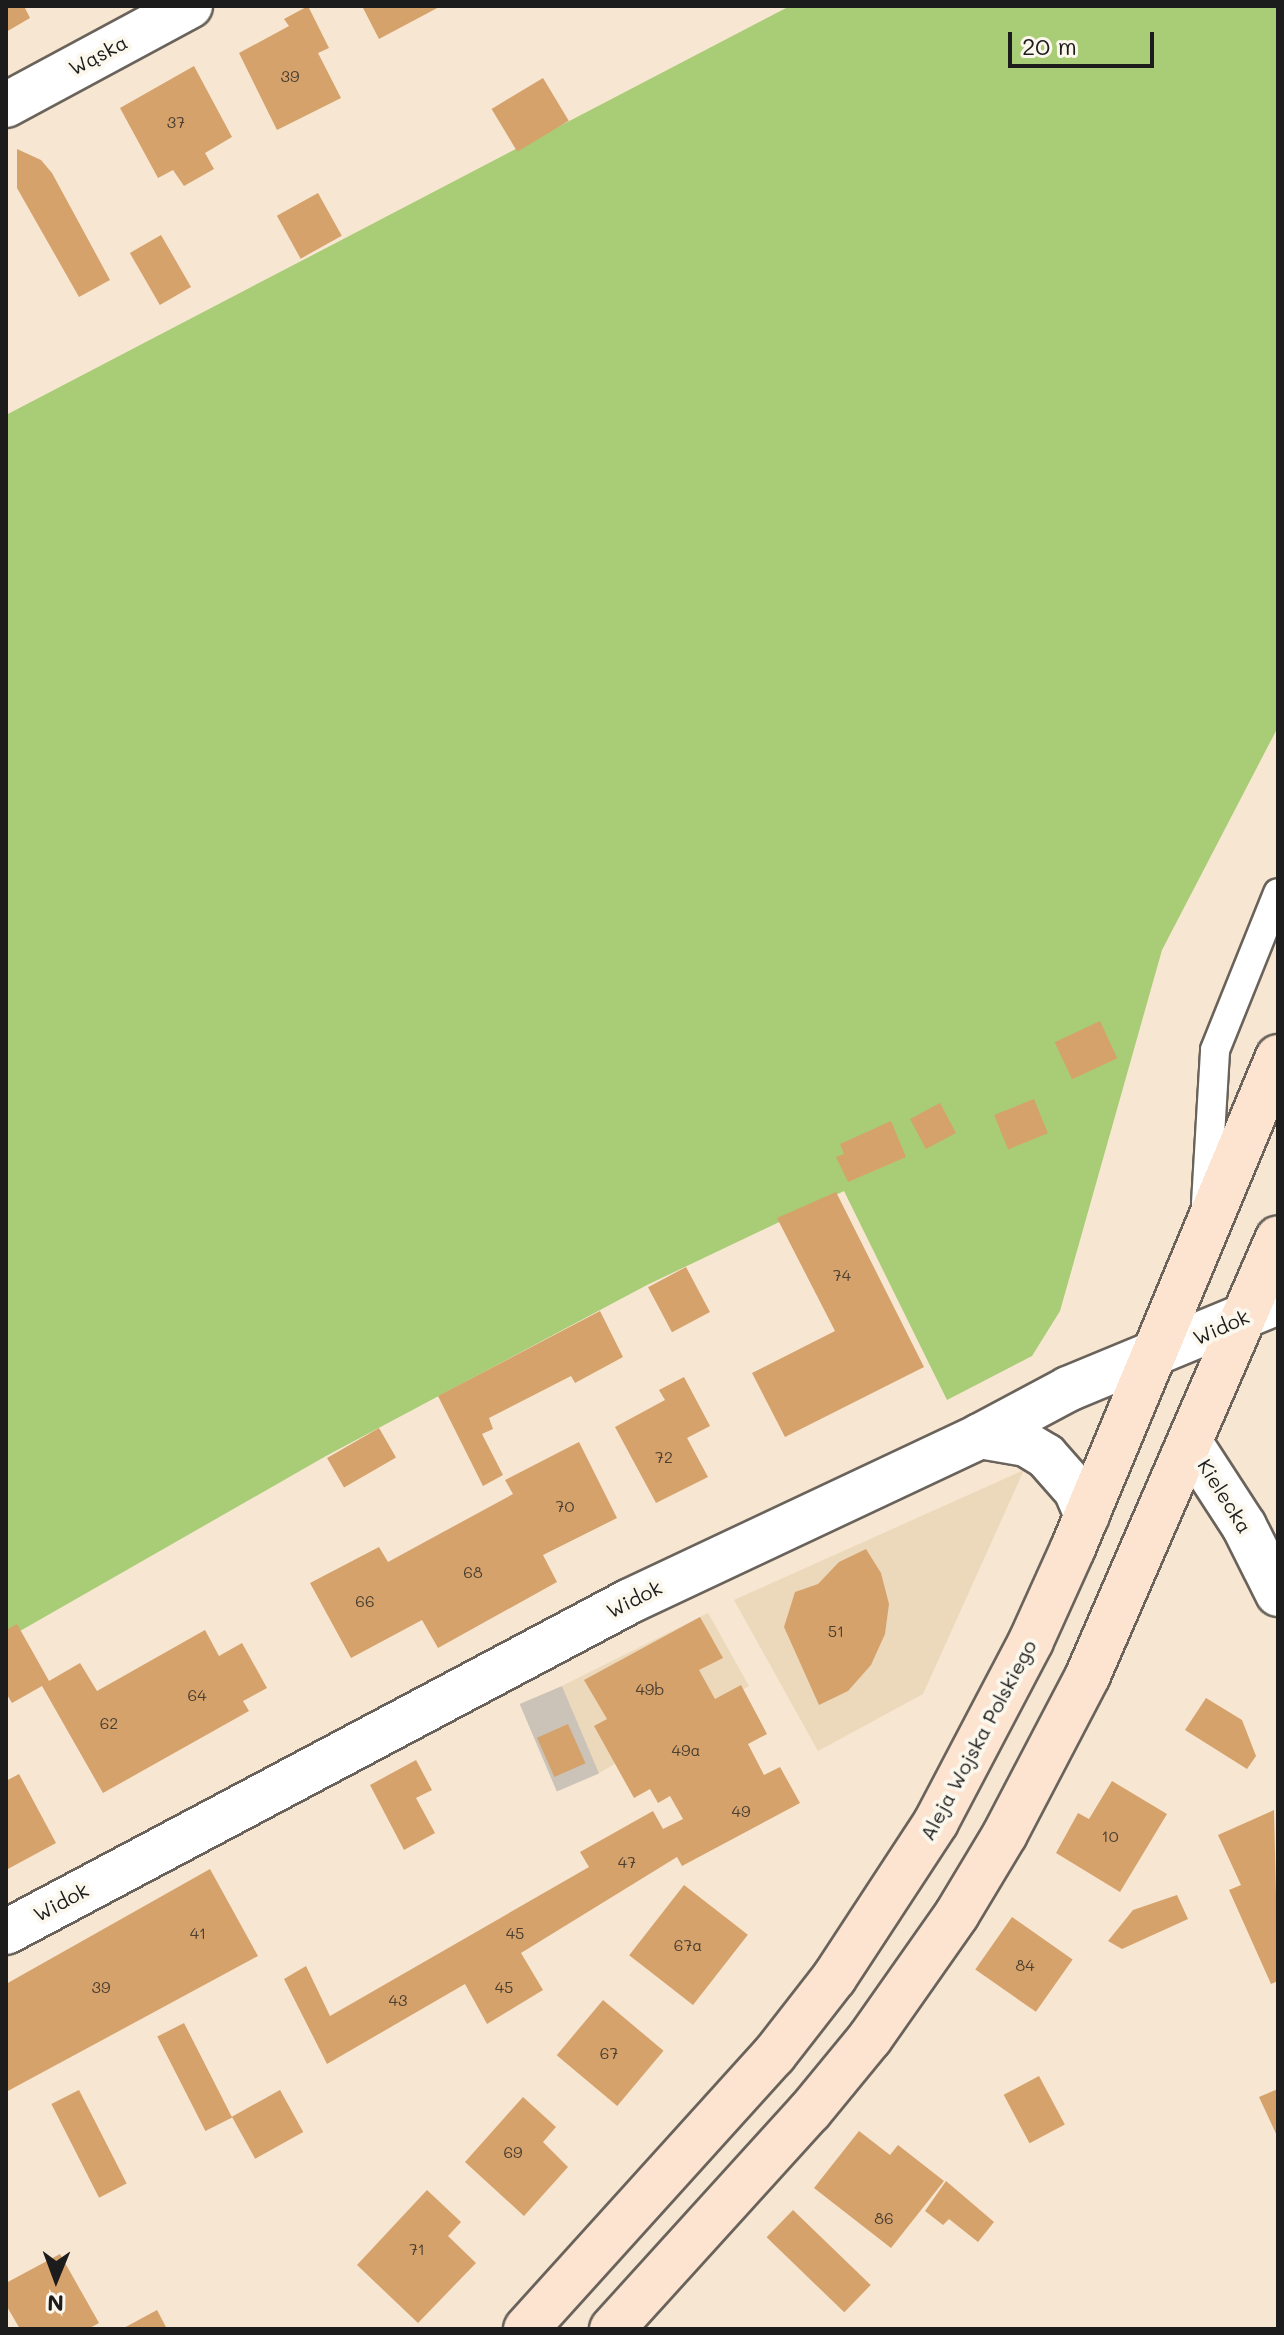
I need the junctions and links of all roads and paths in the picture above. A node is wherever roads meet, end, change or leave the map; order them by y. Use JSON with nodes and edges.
{"nodes":[{"id":1,"x":190,"y":6,"type":"edge"},
{"id":2,"x":6,"y":105,"type":"edge"},
{"id":3,"x":1278,"y":893,"type":"edge"},
{"id":4,"x":1278,"y":1057,"type":"edge"},
{"id":5,"x":1278,"y":1239,"type":"edge"},
{"id":6,"x":1204,"y":1241,"type":"junction"},
{"id":7,"x":1262,"y":1309,"type":"edge"},
{"id":8,"x":1156,"y":1355,"type":"junction"},
{"id":9,"x":980,"y":1436,"type":"junction"},
{"id":10,"x":1190,"y":1443,"type":"junction"},
{"id":11,"x":1087,"y":1516,"type":"junction"},
{"id":12,"x":1278,"y":1594,"type":"edge"},
{"id":13,"x":6,"y":1932,"type":"edge"},
{"id":14,"x":526,"y":2329,"type":"edge"},
{"id":15,"x":612,"y":2329,"type":"edge"}],
"edges":[{"from":1,"to":2,"type":"street","name":"Wąska"},
{"from":3,"to":6,"type":"lane"},
{"from":4,"to":6,"type":"main road","name":"Aleja Wojska Polskiego"},
{"from":5,"to":7,"type":"main road"},
{"from":6,"to":8,"type":"main road","name":"Aleja Wojska Polskiego"},
{"from":7,"to":8,"type":"street","name":"Widok"},
{"from":7,"to":10,"type":"main road"},
{"from":8,"to":9,"type":"street","name":"Widok"},
{"from":8,"to":11,"type":"main road","name":"Aleja Wojska Polskiego"},
{"from":9,"to":11,"type":"street"},
{"from":9,"to":13,"type":"street","name":"Widok"},
{"from":10,"to":12,"type":"street","name":"Kielecka"},
{"from":10,"to":15,"type":"main road"},
{"from":11,"to":14,"type":"main road","name":"Aleja Wojska Polskiego"}]}
